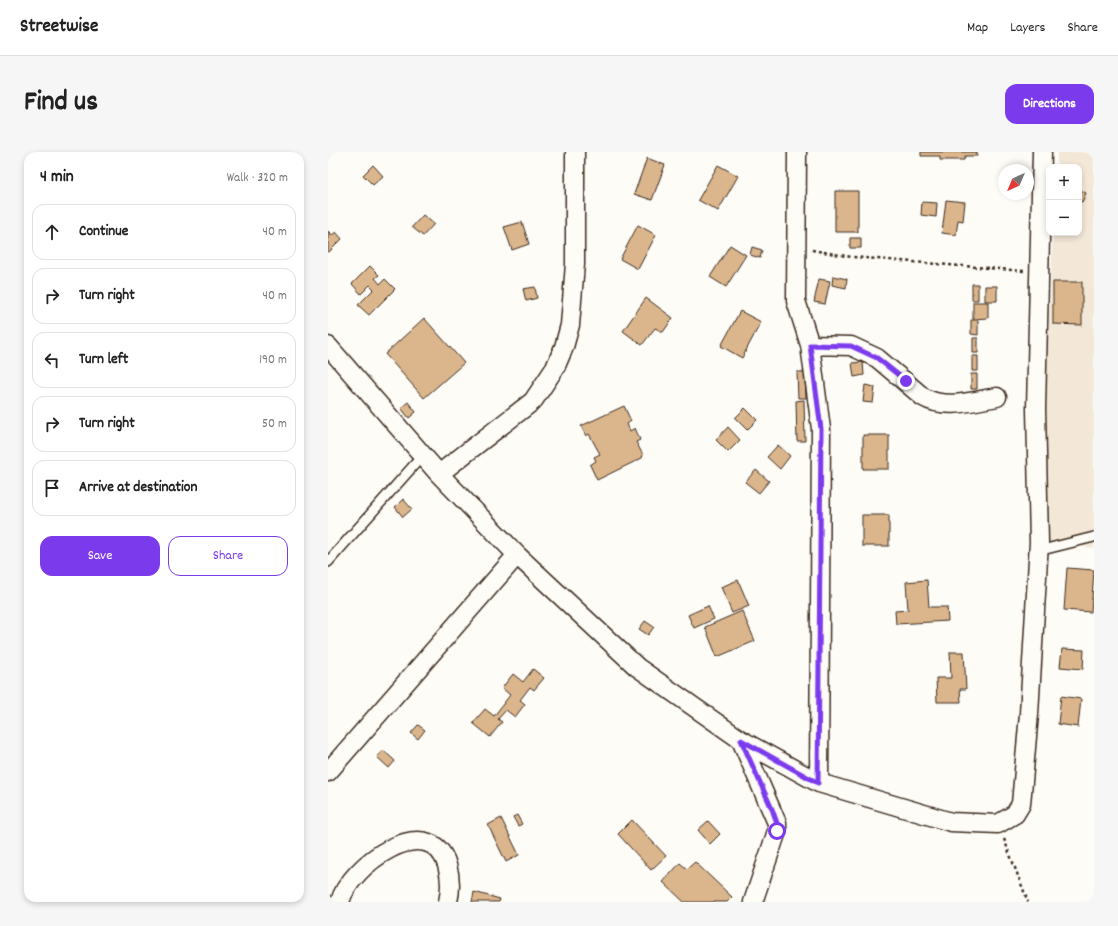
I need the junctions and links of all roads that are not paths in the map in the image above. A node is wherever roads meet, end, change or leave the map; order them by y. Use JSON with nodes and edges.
{"nodes":[{"id":1,"x":575,"y":152,"type":"edge"},
{"id":2,"x":796,"y":152,"type":"edge"},
{"id":3,"x":1042,"y":152,"type":"edge"},
{"id":4,"x":810,"y":345,"type":"junction"},
{"id":5,"x":328,"y":346,"type":"edge"},
{"id":6,"x":997,"y":397,"type":"dead end"},
{"id":7,"x":422,"y":455,"type":"junction"},
{"id":8,"x":439,"y":474,"type":"junction"},
{"id":9,"x":1094,"y":537,"type":"edge"},
{"id":10,"x":1038,"y":552,"type":"junction"},
{"id":11,"x":517,"y":555,"type":"junction"},
{"id":12,"x":328,"y":562,"type":"edge"},
{"id":13,"x":741,"y":740,"type":"junction"},
{"id":14,"x":328,"y":772,"type":"edge"},
{"id":15,"x":818,"y":783,"type":"junction"},
{"id":16,"x":340,"y":902,"type":"edge"},
{"id":17,"x":448,"y":902,"type":"edge"},
{"id":18,"x":753,"y":902,"type":"edge"}],
"edges":[{"from":1,"to":8,"type":"street"},
{"from":2,"to":4,"type":"street"},
{"from":3,"to":10,"type":"street"},
{"from":4,"to":6,"type":"street"},
{"from":4,"to":15,"type":"street"},
{"from":5,"to":7,"type":"street"},
{"from":7,"to":8,"type":"street"},
{"from":7,"to":12,"type":"lane"},
{"from":8,"to":11,"type":"street"},
{"from":9,"to":10,"type":"lane"},
{"from":10,"to":15,"type":"street"},
{"from":11,"to":13,"type":"street"},
{"from":11,"to":14,"type":"street"},
{"from":13,"to":15,"type":"street"},
{"from":13,"to":18,"type":"street"},
{"from":16,"to":17,"type":"street"}]}
